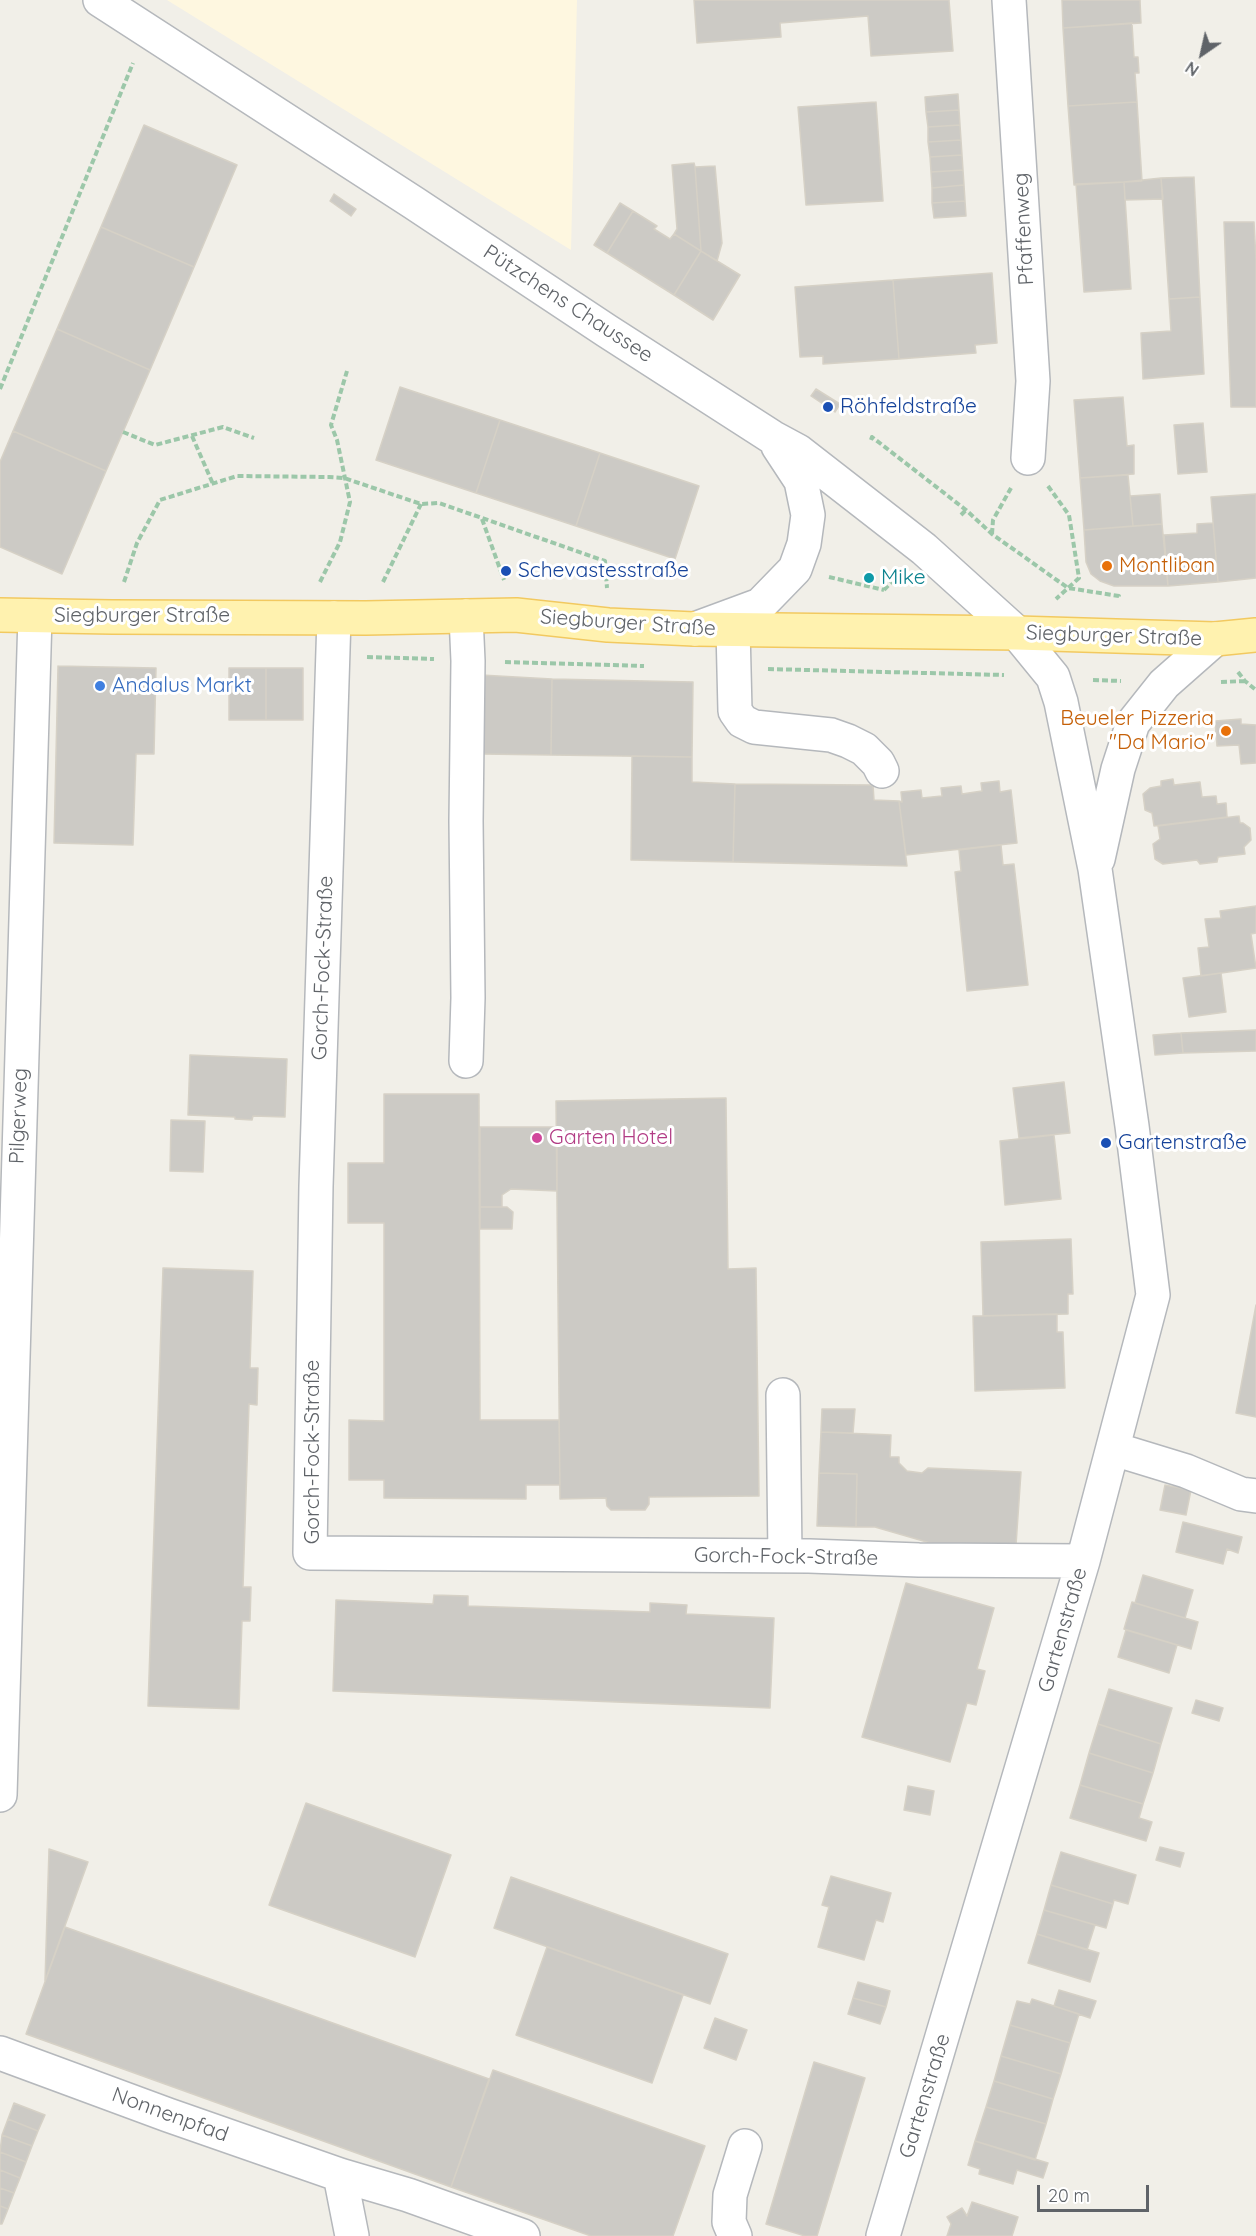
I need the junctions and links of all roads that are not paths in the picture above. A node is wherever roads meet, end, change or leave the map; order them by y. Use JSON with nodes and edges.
{"nodes":[{"id":1,"x":100,"y":0,"type":"edge"},
{"id":2,"x":1009,"y":0,"type":"edge"},
{"id":3,"x":772,"y":437,"type":"junction"},
{"id":4,"x":1028,"y":459,"type":"road end"},
{"id":5,"x":0,"y":615,"type":"edge"},
{"id":6,"x":35,"y":616,"type":"junction"},
{"id":7,"x":466,"y":616,"type":"junction"},
{"id":8,"x":350,"y":618,"type":"junction"},
{"id":9,"x":694,"y":629,"type":"junction"},
{"id":10,"x":733,"y":629,"type":"junction"},
{"id":11,"x":1017,"y":633,"type":"junction"},
{"id":12,"x":1256,"y":635,"type":"edge"},
{"id":13,"x":1215,"y":639,"type":"junction"},
{"id":14,"x":882,"y":771,"type":"dead end"},
{"id":15,"x":1095,"y":869,"type":"junction"},
{"id":16,"x":466,"y":1061,"type":"dead end"},
{"id":17,"x":783,"y":1395,"type":"dead end"},
{"id":18,"x":1114,"y":1449,"type":"junction"},
{"id":19,"x":1256,"y":1496,"type":"edge"},
{"id":20,"x":785,"y":1556,"type":"junction"},
{"id":21,"x":1083,"y":1561,"type":"junction"},
{"id":22,"x":0,"y":1795,"type":"edge"},
{"id":23,"x":0,"y":2053,"type":"edge"},
{"id":24,"x":745,"y":2146,"type":"dead end"},
{"id":25,"x":340,"y":2175,"type":"junction"},
{"id":26,"x":352,"y":2236,"type":"edge"},
{"id":27,"x":523,"y":2236,"type":"edge"},
{"id":28,"x":735,"y":2236,"type":"edge"},
{"id":29,"x":883,"y":2236,"type":"edge"}],
"edges":[{"from":1,"to":3,"type":"street","name":"Pützchens Chaussee"},
{"from":2,"to":4,"type":"street","name":"Pfaffenweg"},
{"from":3,"to":9,"type":"street"},
{"from":3,"to":11,"type":"street","name":"Pützchens Chaussee"},
{"from":5,"to":6,"type":"main road","name":"Siegburger Straße"},
{"from":6,"to":8,"type":"main road","name":"Siegburger Straße"},
{"from":6,"to":22,"type":"street","name":"Pilgerweg"},
{"from":7,"to":8,"type":"main road","name":"Siegburger Straße"},
{"from":7,"to":9,"type":"main road","name":"Siegburger Straße"},
{"from":7,"to":16,"type":"street"},
{"from":8,"to":20,"type":"street","name":"Gorch-Fock-Straße"},
{"from":9,"to":10,"type":"main road","name":"Siegburger Straße"},
{"from":10,"to":11,"type":"main road","name":"Siegburger Straße"},
{"from":10,"to":14,"type":"street"},
{"from":11,"to":13,"type":"main road","name":"Siegburger Straße"},
{"from":11,"to":15,"type":"street","name":"Gartenstraße"},
{"from":12,"to":13,"type":"main road","name":"Siegburger Straße"},
{"from":13,"to":15,"type":"street","name":"Gartenstraße"},
{"from":15,"to":18,"type":"street","name":"Gartenstraße"},
{"from":17,"to":20,"type":"street"},
{"from":18,"to":19,"type":"street"},
{"from":18,"to":21,"type":"street","name":"Gartenstraße"},
{"from":20,"to":21,"type":"street","name":"Gorch-Fock-Straße"},
{"from":21,"to":29,"type":"street","name":"Gartenstraße"},
{"from":23,"to":25,"type":"street","name":"Nonnenpfad"},
{"from":24,"to":28,"type":"street"},
{"from":25,"to":26,"type":"street"},
{"from":25,"to":27,"type":"street","name":"Nonnenpfad"}]}
